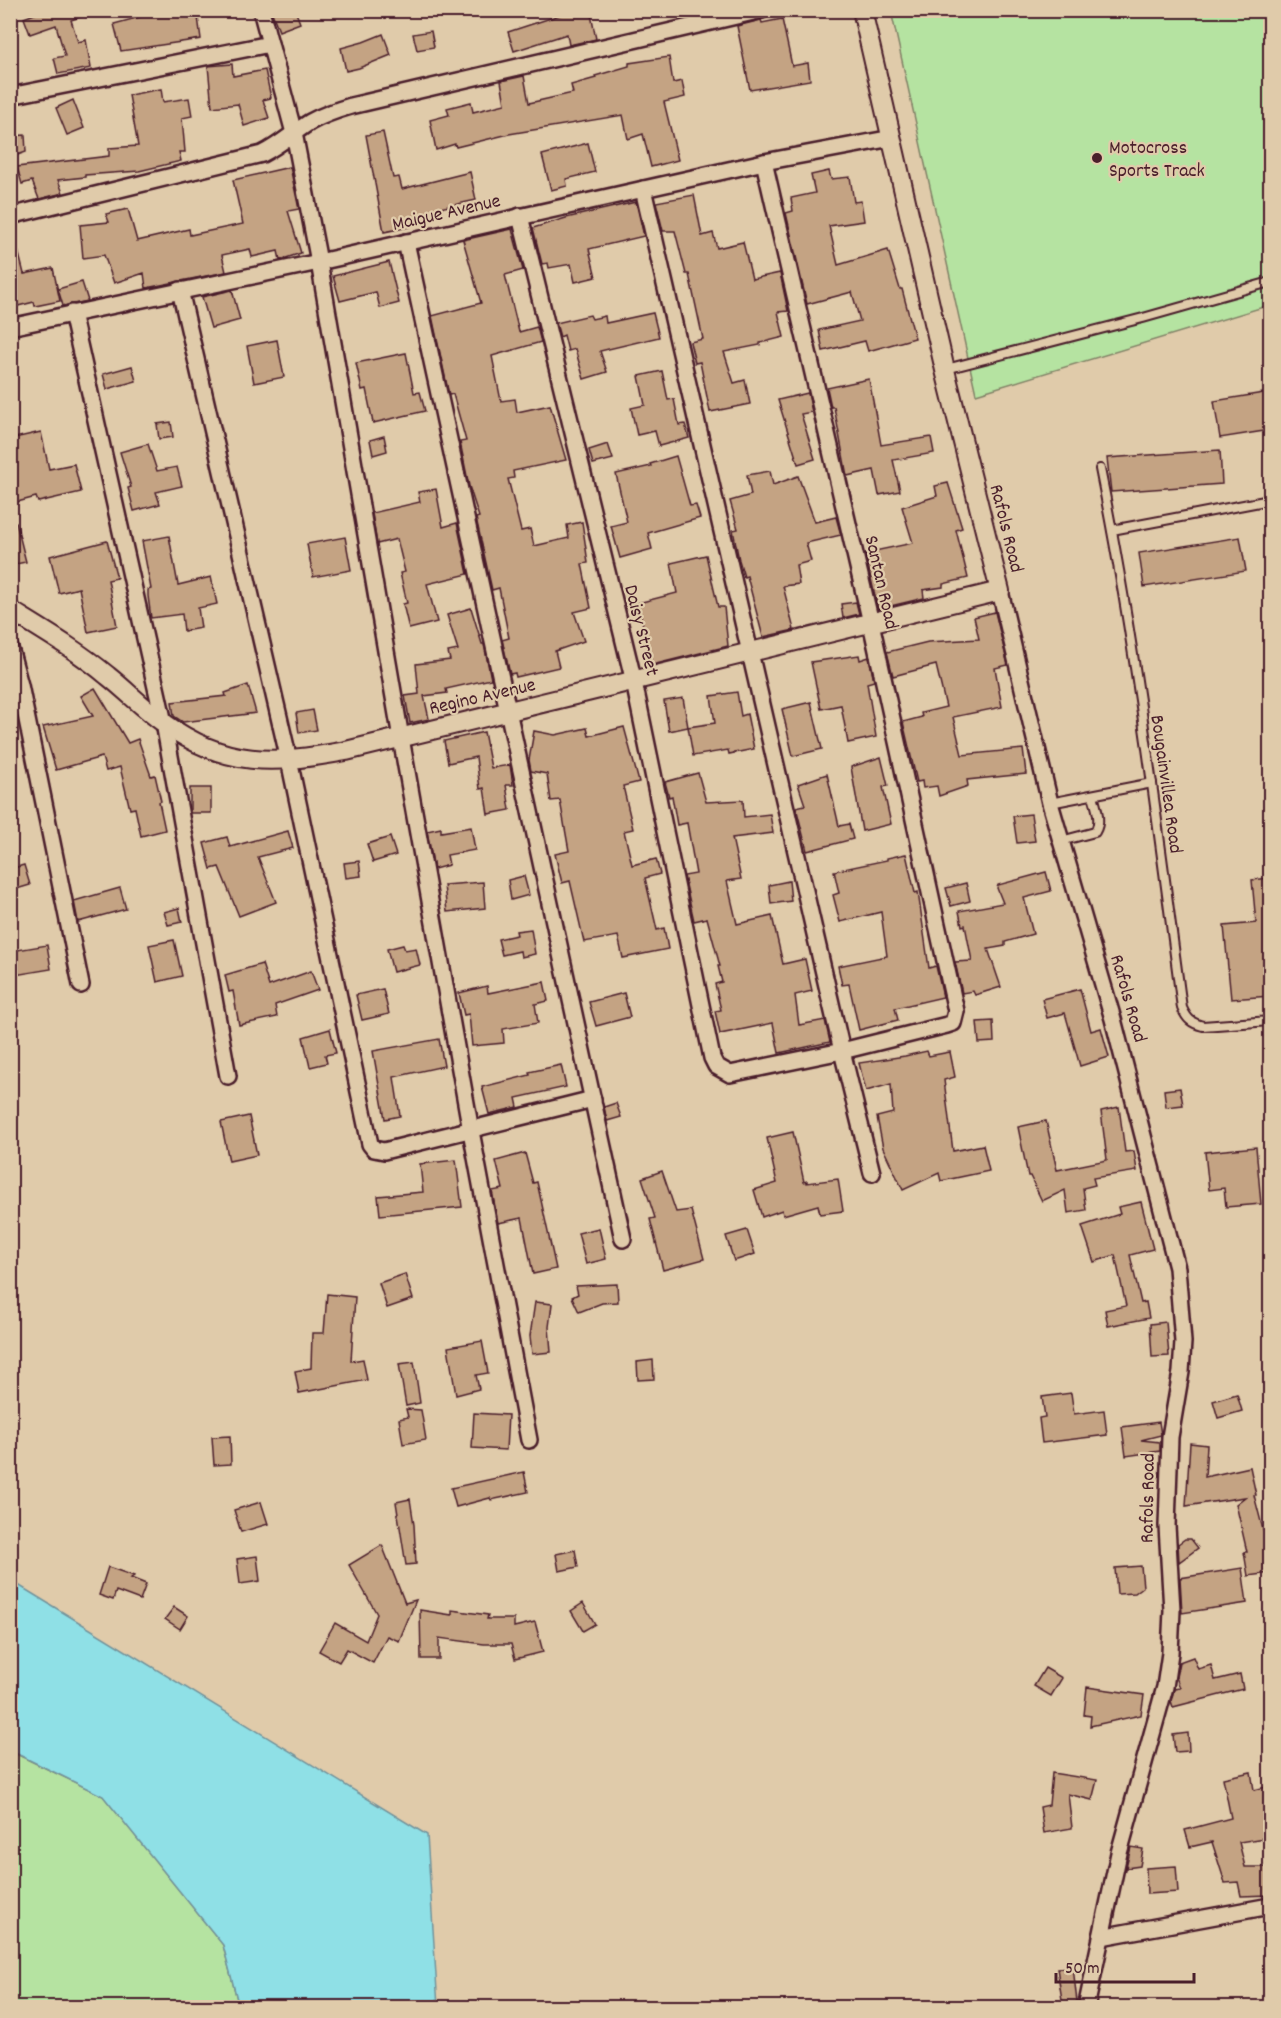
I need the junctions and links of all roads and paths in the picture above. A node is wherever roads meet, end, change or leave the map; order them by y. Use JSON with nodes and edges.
{"nodes":[{"id":1,"x":261,"y":10,"type":"edge"},
{"id":2,"x":762,"y":10,"type":"edge"},
{"id":3,"x":862,"y":10,"type":"edge"},
{"id":4,"x":270,"y":44,"type":"junction"},
{"id":5,"x":10,"y":96,"type":"edge"},
{"id":6,"x":294,"y":133,"type":"junction"},
{"id":7,"x":892,"y":138,"type":"junction"},
{"id":8,"x":764,"y":162,"type":"junction"},
{"id":9,"x":643,"y":189,"type":"junction"},
{"id":10,"x":10,"y":216,"type":"edge"},
{"id":11,"x":520,"y":216,"type":"junction"},
{"id":12,"x":406,"y":242,"type":"junction"},
{"id":13,"x":319,"y":262,"type":"junction"},
{"id":14,"x":1270,"y":282,"type":"edge"},
{"id":15,"x":180,"y":290,"type":"junction"},
{"id":16,"x":72,"y":313,"type":"junction"},
{"id":17,"x":10,"y":327,"type":"edge"},
{"id":18,"x":945,"y":370,"type":"junction"},
{"id":19,"x":1100,"y":469,"type":"dead end"},
{"id":20,"x":1270,"y":500,"type":"edge"},
{"id":21,"x":1113,"y":530,"type":"junction"},
{"id":22,"x":1000,"y":591,"type":"junction"},
{"id":23,"x":10,"y":610,"type":"edge"},
{"id":24,"x":871,"y":623,"type":"junction"},
{"id":25,"x":10,"y":648,"type":"edge"},
{"id":26,"x":751,"y":653,"type":"junction"},
{"id":27,"x":634,"y":682,"type":"junction"},
{"id":28,"x":509,"y":711,"type":"junction"},
{"id":29,"x":164,"y":723,"type":"junction"},
{"id":30,"x":401,"y":738,"type":"junction"},
{"id":31,"x":289,"y":760,"type":"junction"},
{"id":32,"x":1152,"y":783,"type":"junction"},
{"id":33,"x":1093,"y":795,"type":"junction"},
{"id":34,"x":1050,"y":803,"type":"junction"},
{"id":35,"x":1061,"y":842,"type":"junction"},
{"id":36,"x":81,"y":985,"type":"dead end"},
{"id":37,"x":1270,"y":1022,"type":"edge"},
{"id":38,"x":842,"y":1051,"type":"junction"},
{"id":39,"x":228,"y":1076,"type":"dead end"},
{"id":40,"x":593,"y":1099,"type":"junction"},
{"id":41,"x":471,"y":1131,"type":"junction"},
{"id":42,"x":872,"y":1173,"type":"dead end"},
{"id":43,"x":623,"y":1239,"type":"dead end"},
{"id":44,"x":529,"y":1440,"type":"dead end"},
{"id":45,"x":1270,"y":1906,"type":"edge"},
{"id":46,"x":1101,"y":1937,"type":"junction"},
{"id":47,"x":1086,"y":2007,"type":"edge"}],
"edges":[{"from":1,"to":4,"type":"street"},
{"from":2,"to":6,"type":"street"},
{"from":3,"to":7,"type":"street","name":"Rafols Road"},
{"from":4,"to":5,"type":"street"},
{"from":4,"to":6,"type":"street"},
{"from":6,"to":10,"type":"street"},
{"from":6,"to":13,"type":"street"},
{"from":7,"to":8,"type":"street","name":"Maigue Avenue"},
{"from":7,"to":18,"type":"street","name":"Rafols Road"},
{"from":8,"to":9,"type":"street","name":"Maigue Avenue"},
{"from":8,"to":24,"type":"street","name":"Santan Road"},
{"from":9,"to":11,"type":"street","name":"Maigue Avenue"},
{"from":9,"to":26,"type":"street"},
{"from":11,"to":12,"type":"street","name":"Maigue Avenue"},
{"from":11,"to":27,"type":"street","name":"Daisy Street"},
{"from":12,"to":13,"type":"street","name":"Maigue Avenue"},
{"from":12,"to":28,"type":"street"},
{"from":13,"to":15,"type":"street","name":"Maigue Avenue"},
{"from":13,"to":30,"type":"street"},
{"from":14,"to":18,"type":"lane"},
{"from":15,"to":16,"type":"street","name":"Maigue Avenue"},
{"from":15,"to":31,"type":"street"},
{"from":16,"to":17,"type":"street","name":"Maigue Avenue"},
{"from":16,"to":29,"type":"street"},
{"from":18,"to":22,"type":"street","name":"Rafols Road"},
{"from":19,"to":21,"type":"lane","name":"Bougainvillea Road"},
{"from":20,"to":21,"type":"lane"},
{"from":21,"to":32,"type":"lane","name":"Bougainvillea Road"},
{"from":22,"to":24,"type":"street","name":"Regino Avenue"},
{"from":22,"to":34,"type":"street","name":"Rafols Road"},
{"from":23,"to":29,"type":"street","name":"Regino Avenue"},
{"from":24,"to":26,"type":"street","name":"Regino Avenue"},
{"from":24,"to":38,"type":"street","name":"Santan Road"},
{"from":25,"to":36,"type":"street"},
{"from":26,"to":27,"type":"street","name":"Regino Avenue"},
{"from":26,"to":38,"type":"street"},
{"from":27,"to":28,"type":"street","name":"Regino Avenue"},
{"from":27,"to":38,"type":"street","name":"Daisy Street"},
{"from":28,"to":30,"type":"street","name":"Regino Avenue"},
{"from":28,"to":40,"type":"street"},
{"from":29,"to":31,"type":"street","name":"Regino Avenue"},
{"from":29,"to":39,"type":"street"},
{"from":30,"to":31,"type":"street","name":"Regino Avenue"},
{"from":30,"to":41,"type":"street"},
{"from":31,"to":41,"type":"street"},
{"from":32,"to":33,"type":"lane"},
{"from":32,"to":37,"type":"lane","name":"Bougainvillea Road"},
{"from":33,"to":34,"type":"lane"},
{"from":33,"to":35,"type":"lane"},
{"from":34,"to":35,"type":"street","name":"Rafols Road"},
{"from":35,"to":46,"type":"street","name":"Rafols Road"},
{"from":38,"to":42,"type":"street"},
{"from":40,"to":41,"type":"street"},
{"from":40,"to":43,"type":"street"},
{"from":41,"to":44,"type":"street"},
{"from":45,"to":46,"type":"street"},
{"from":46,"to":47,"type":"street","name":"Rafols Road"}]}
